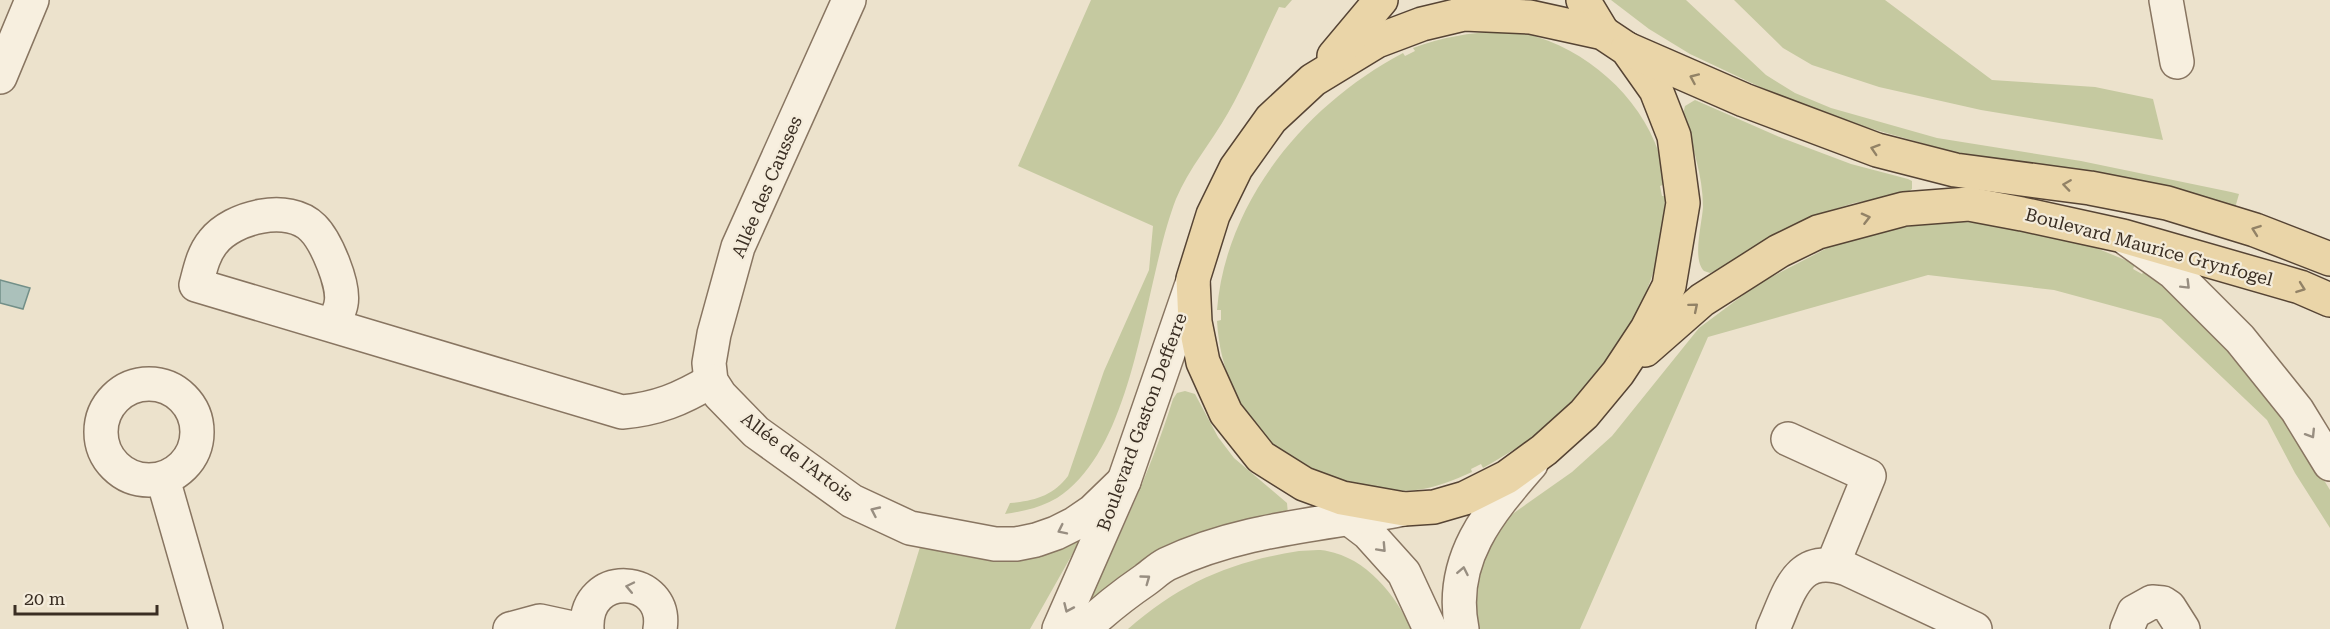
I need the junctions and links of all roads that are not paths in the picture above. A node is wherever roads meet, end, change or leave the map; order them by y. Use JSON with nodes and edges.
{"nodes":[{"id":1,"x":33,"y":0,"type":"edge"},
{"id":2,"x":849,"y":0,"type":"edge"},
{"id":3,"x":1381,"y":0,"type":"edge"},
{"id":4,"x":1583,"y":0,"type":"edge"},
{"id":5,"x":2166,"y":0,"type":"edge"},
{"id":6,"x":1615,"y":41,"type":"junction"},
{"id":7,"x":2177,"y":62,"type":"dead end"},
{"id":8,"x":0,"y":76,"type":"edge"},
{"id":9,"x":1313,"y":80,"type":"junction"},
{"id":10,"x":2123,"y":236,"type":"junction"},
{"id":11,"x":2330,"y":259,"type":"edge"},
{"id":12,"x":1194,"y":279,"type":"junction"},
{"id":13,"x":2330,"y":300,"type":"edge"},
{"id":14,"x":333,"y":325,"type":"dead end"},
{"id":15,"x":1618,"y":373,"type":"junction"},
{"id":16,"x":711,"y":381,"type":"junction"},
{"id":17,"x":1788,"y":439,"type":"dead end"},
{"id":18,"x":1544,"y":450,"type":"junction"},
{"id":19,"x":2330,"y":464,"type":"edge"},
{"id":20,"x":163,"y":478,"type":"dead end"},
{"id":21,"x":1124,"y":481,"type":"junction"},
{"id":22,"x":1304,"y":484,"type":"junction"},
{"id":23,"x":1404,"y":509,"type":"junction"},
{"id":24,"x":1351,"y":520,"type":"junction"},
{"id":25,"x":1833,"y":564,"type":"junction"},
{"id":26,"x":206,"y":629,"type":"edge"},
{"id":27,"x":510,"y":629,"type":"edge"},
{"id":28,"x":577,"y":629,"type":"edge"},
{"id":29,"x":586,"y":629,"type":"edge"},
{"id":30,"x":660,"y":629,"type":"edge"},
{"id":31,"x":1059,"y":629,"type":"edge"},
{"id":32,"x":1084,"y":629,"type":"edge"},
{"id":33,"x":1430,"y":629,"type":"edge"},
{"id":34,"x":1462,"y":629,"type":"edge"},
{"id":35,"x":1773,"y":629,"type":"edge"},
{"id":36,"x":1975,"y":629,"type":"edge"},
{"id":37,"x":2127,"y":629,"type":"edge"},
{"id":38,"x":2183,"y":629,"type":"edge"}],
"edges":[{"from":1,"to":8,"type":"street"},
{"from":2,"to":16,"type":"street","name":"Allée des Causses"},
{"from":3,"to":9,"type":"main road"},
{"from":4,"to":6,"type":"main road"},
{"from":5,"to":7,"type":"street"},
{"from":6,"to":9,"type":"main road","name":"Boulevard Maurice Grynfogel"},
{"from":11,"to":6,"type":"main road","name":"Boulevard Maurice Grynfogel","one_way":true},
{"from":6,"to":15,"type":"main road"},
{"from":9,"to":12,"type":"main road"},
{"from":10,"to":13,"type":"main road","name":"Boulevard Maurice Grynfogel","one_way":true},
{"from":15,"to":10,"type":"main road","name":"Boulevard Maurice Grynfogel","one_way":true},
{"from":10,"to":19,"type":"street","one_way":true},
{"from":12,"to":21,"type":"street","name":"Boulevard Gaston Defferre"},
{"from":12,"to":22,"type":"main road"},
{"from":14,"to":16,"type":"street"},
{"from":15,"to":18,"type":"main road"},
{"from":21,"to":16,"type":"street","name":"Allée de l'Artois","one_way":true},
{"from":17,"to":25,"type":"street"},
{"from":18,"to":23,"type":"main road"},
{"from":34,"to":18,"type":"street","one_way":true},
{"from":20,"to":26,"type":"street"},
{"from":21,"to":31,"type":"street","name":"Boulevard Gaston Defferre","one_way":true},
{"from":22,"to":23,"type":"main road"},
{"from":22,"to":24,"type":"street"},
{"from":23,"to":24,"type":"street"},
{"from":32,"to":24,"type":"street","one_way":true},
{"from":24,"to":33,"type":"street","one_way":true},
{"from":25,"to":35,"type":"street"},
{"from":25,"to":36,"type":"street"},
{"from":27,"to":28,"type":"street"},
{"from":30,"to":29,"type":"street","one_way":true},
{"from":37,"to":38,"type":"street"}]}
